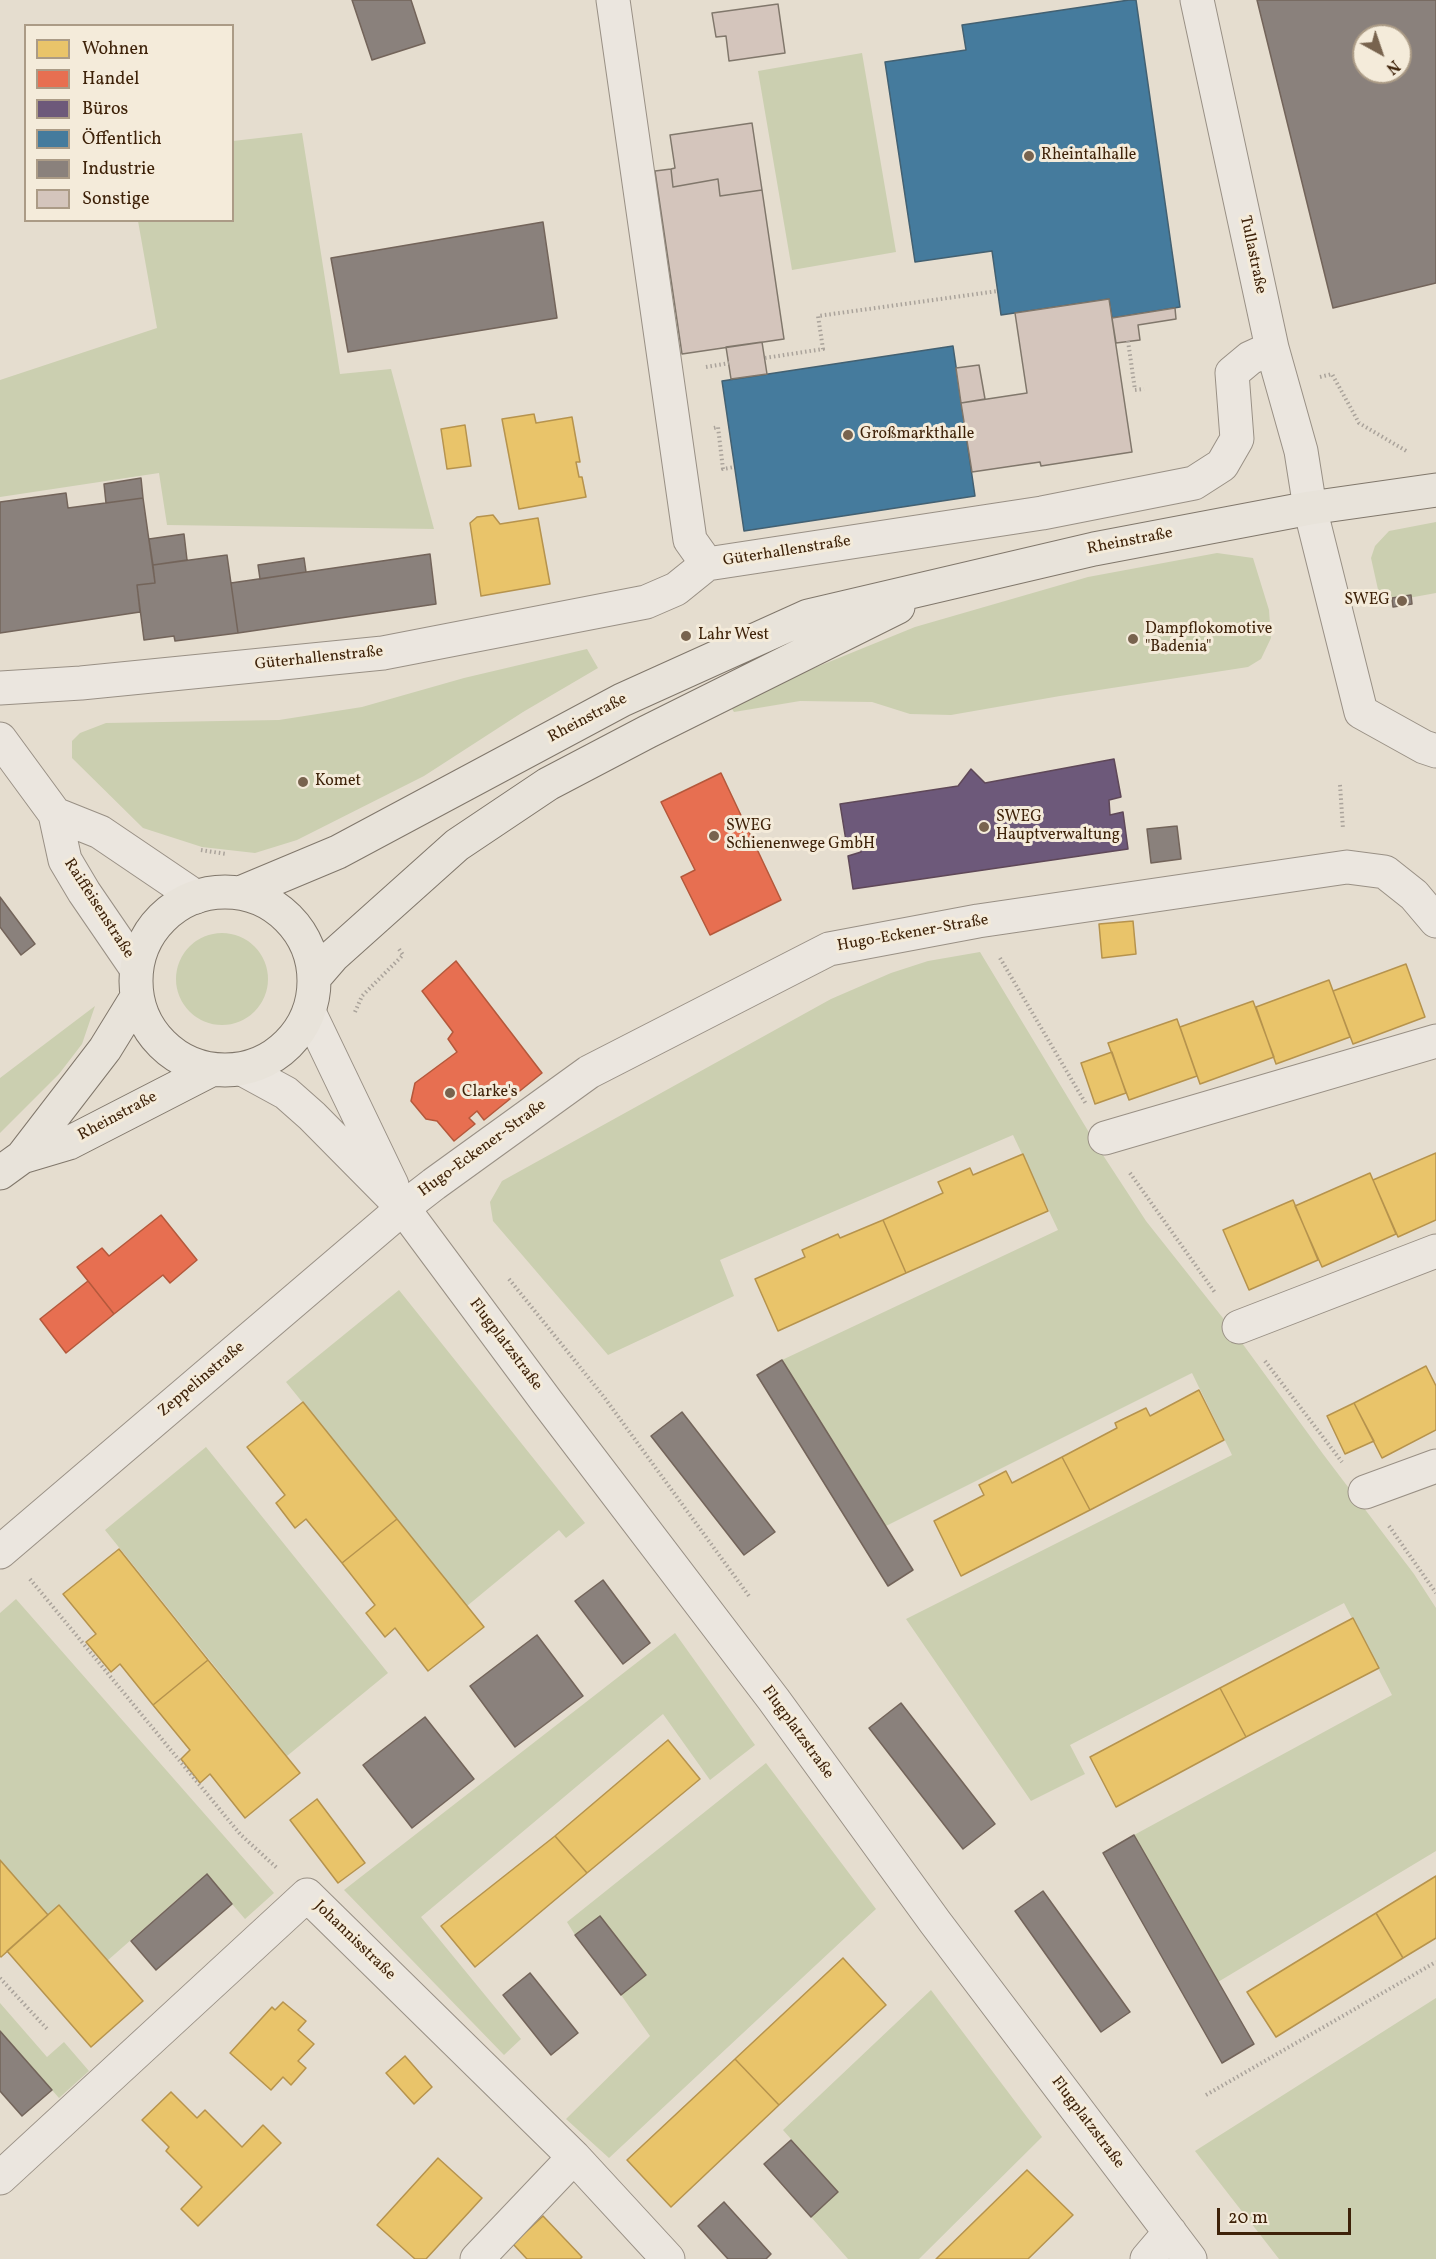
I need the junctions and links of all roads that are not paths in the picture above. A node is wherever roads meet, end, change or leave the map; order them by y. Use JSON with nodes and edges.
{"nodes":[{"id":1,"x":613,"y":0,"type":"edge"},
{"id":2,"x":1197,"y":0,"type":"edge"},
{"id":3,"x":1272,"y":348,"type":"junction"},
{"id":4,"x":1436,"y":490,"type":"edge"},
{"id":5,"x":1310,"y":508,"type":"junction"},
{"id":6,"x":707,"y":564,"type":"junction"},
{"id":7,"x":951,"y":581,"type":"junction"},
{"id":8,"x":0,"y":688,"type":"edge"},
{"id":9,"x":0,"y":739,"type":"edge"},
{"id":10,"x":1432,"y":747,"type":"edge"},
{"id":11,"x":54,"y":814,"type":"junction"},
{"id":12,"x":240,"y":893,"type":"junction"},
{"id":13,"x":196,"y":897,"type":"junction"},
{"id":14,"x":1436,"y":921,"type":"edge"},
{"id":15,"x":314,"y":978,"type":"junction"},
{"id":16,"x":137,"y":982,"type":"junction"},
{"id":17,"x":309,"y":1012,"type":"junction"},
{"id":18,"x":1436,"y":1041,"type":"edge"},
{"id":19,"x":227,"y":1069,"type":"junction"},
{"id":20,"x":1105,"y":1138,"type":"road end"},
{"id":21,"x":11,"y":1165,"type":"edge"},
{"id":22,"x":403,"y":1208,"type":"junction"},
{"id":23,"x":1436,"y":1251,"type":"edge"},
{"id":24,"x":1239,"y":1327,"type":"road end"},
{"id":25,"x":1436,"y":1466,"type":"edge"},
{"id":26,"x":1365,"y":1492,"type":"road end"},
{"id":27,"x":2,"y":1550,"type":"edge"},
{"id":28,"x":574,"y":2157,"type":"junction"},
{"id":29,"x":0,"y":2178,"type":"edge"},
{"id":30,"x":1170,"y":2232,"type":"junction"},
{"id":31,"x":477,"y":2259,"type":"edge"},
{"id":32,"x":668,"y":2259,"type":"edge"},
{"id":33,"x":1148,"y":2259,"type":"edge"},
{"id":34,"x":1190,"y":2259,"type":"edge"}],
"edges":[{"from":1,"to":6,"type":"street"},
{"from":2,"to":3,"type":"street","name":"Tullastraße"},
{"from":3,"to":5,"type":"street","name":"Tullastraße"},
{"from":3,"to":6,"type":"street","name":"Güterhallenstraße"},
{"from":4,"to":5,"type":"main road","name":"Rheinstraße"},
{"from":5,"to":7,"type":"main road","name":"Rheinstraße"},
{"from":5,"to":10,"type":"street","name":"Tullastraße"},
{"from":6,"to":8,"type":"street","name":"Güterhallenstraße"},
{"from":7,"to":12,"type":"main road","name":"Rheinstraße"},
{"from":7,"to":15,"type":"main road","name":"Rheinstraße"},
{"from":9,"to":11,"type":"street","name":"Raiffeisenstraße"},
{"from":11,"to":13,"type":"street"},
{"from":11,"to":16,"type":"street","name":"Raiffeisenstraße"},
{"from":12,"to":13,"type":"main road"},
{"from":12,"to":15,"type":"main road"},
{"from":13,"to":16,"type":"main road"},
{"from":14,"to":22,"type":"street","name":"Hugo-Eckener-Straße"},
{"from":15,"to":17,"type":"main road"},
{"from":16,"to":19,"type":"main road"},
{"from":16,"to":21,"type":"main road","name":"Rheinstraße"},
{"from":17,"to":19,"type":"main road"},
{"from":17,"to":22,"type":"street","name":"Flugplatzstraße"},
{"from":18,"to":20,"type":"street"},
{"from":19,"to":21,"type":"main road","name":"Rheinstraße"},
{"from":19,"to":22,"type":"street","name":"Flugplatzstraße"},
{"from":22,"to":27,"type":"street","name":"Zeppelinstraße"},
{"from":22,"to":30,"type":"street","name":"Flugplatzstraße"},
{"from":23,"to":24,"type":"street"},
{"from":25,"to":26,"type":"street"},
{"from":28,"to":29,"type":"street","name":"Johannisstraße"},
{"from":28,"to":31,"type":"street"},
{"from":28,"to":32,"type":"street","name":"Johannisstraße"},
{"from":30,"to":33,"type":"street"},
{"from":30,"to":34,"type":"street","name":"Flugplatzstraße"}]}
